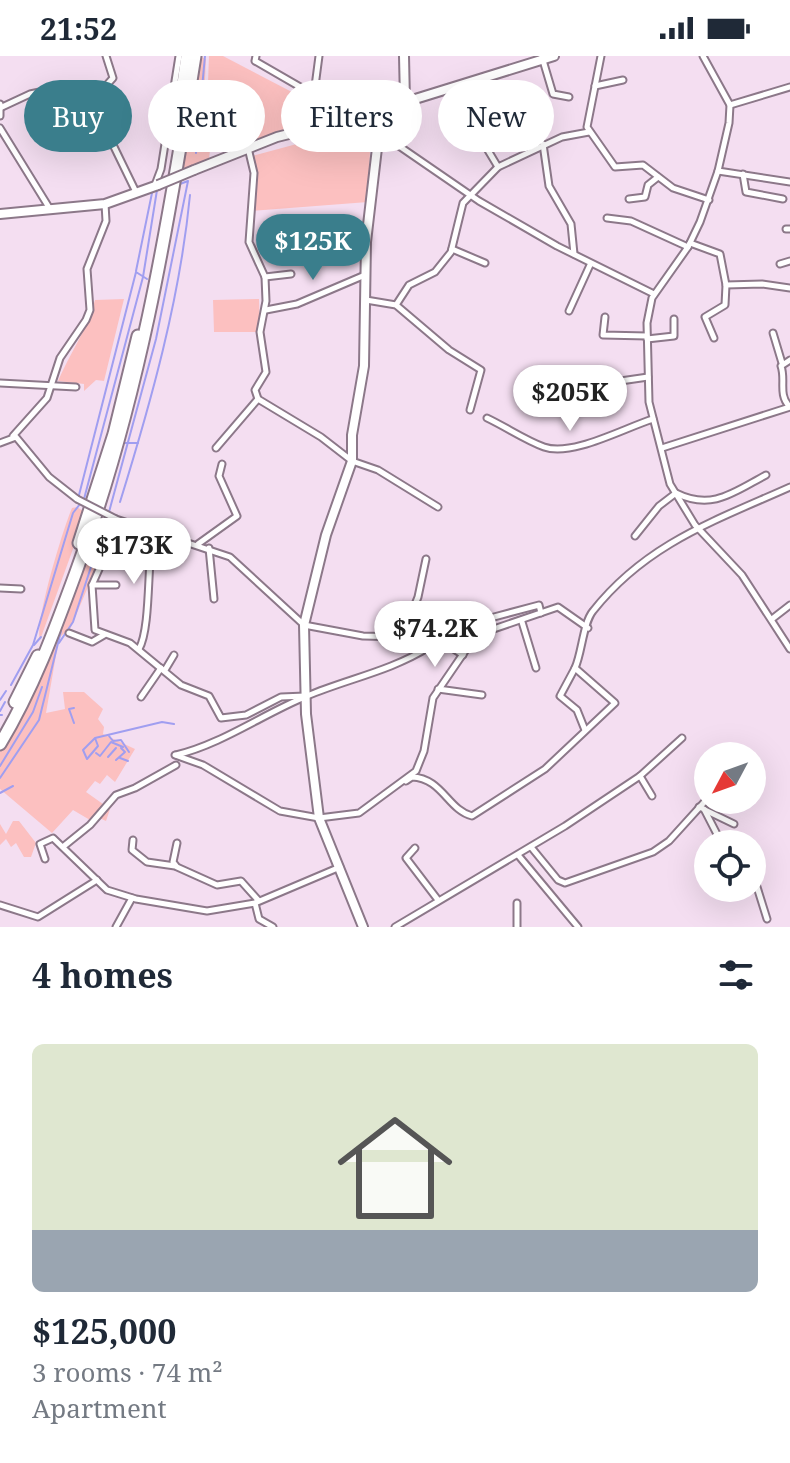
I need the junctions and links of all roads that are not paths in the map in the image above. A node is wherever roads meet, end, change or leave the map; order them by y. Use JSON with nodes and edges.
{"nodes":[{"id":1,"x":106,"y":56,"type":"edge"},
{"id":2,"x":179,"y":56,"type":"edge"},
{"id":3,"x":187,"y":56,"type":"edge"},
{"id":4,"x":195,"y":56,"type":"edge"},
{"id":5,"x":256,"y":56,"type":"edge"},
{"id":6,"x":319,"y":56,"type":"edge"},
{"id":7,"x":404,"y":56,"type":"edge"},
{"id":8,"x":554,"y":56,"type":"edge"},
{"id":9,"x":601,"y":56,"type":"edge"},
{"id":10,"x":703,"y":56,"type":"edge"},
{"id":11,"x":542,"y":58,"type":"edge"},
{"id":12,"x":285,"y":80,"type":"edge"},
{"id":13,"x":316,"y":80,"type":"edge"},
{"id":14,"x":405,"y":80,"type":"edge"},
{"id":15,"x":475,"y":80,"type":"edge"},
{"id":16,"x":623,"y":80,"type":"dead end"},
{"id":17,"x":595,"y":86,"type":"junction"},
{"id":18,"x":790,"y":87,"type":"edge"},
{"id":19,"x":24,"y":96,"type":"edge"},
{"id":20,"x":569,"y":97,"type":"dead end"},
{"id":21,"x":730,"y":105,"type":"junction"},
{"id":22,"x":0,"y":106,"type":"edge"},
{"id":23,"x":0,"y":116,"type":"edge"},
{"id":24,"x":0,"y":128,"type":"edge"},
{"id":25,"x":589,"y":132,"type":"junction"},
{"id":26,"x":554,"y":141,"type":"edge"},
{"id":27,"x":236,"y":152,"type":"edge"},
{"id":28,"x":249,"y":152,"type":"edge"},
{"id":29,"x":377,"y":152,"type":"edge"},
{"id":30,"x":405,"y":152,"type":"edge"},
{"id":31,"x":489,"y":152,"type":"edge"},
{"id":32,"x":527,"y":152,"type":"edge"},
{"id":33,"x":544,"y":152,"type":"edge"},
{"id":34,"x":498,"y":167,"type":"junction"},
{"id":35,"x":718,"y":171,"type":"junction"},
{"id":36,"x":743,"y":174,"type":"junction"},
{"id":37,"x":658,"y":177,"type":"junction"},
{"id":38,"x":790,"y":182,"type":"edge"},
{"id":39,"x":156,"y":186,"type":"junction"},
{"id":40,"x":137,"y":193,"type":"junction"},
{"id":41,"x":469,"y":193,"type":"junction"},
{"id":42,"x":629,"y":199,"type":"dead end"},
{"id":43,"x":783,"y":199,"type":"dead end"},
{"id":44,"x":709,"y":200,"type":"junction"},
{"id":45,"x":105,"y":204,"type":"junction"},
{"id":46,"x":50,"y":209,"type":"junction"},
{"id":47,"x":0,"y":214,"type":"edge"},
{"id":48,"x":607,"y":218,"type":"dead end"},
{"id":49,"x":689,"y":245,"type":"junction"},
{"id":50,"x":452,"y":249,"type":"junction"},
{"id":51,"x":574,"y":254,"type":"junction"},
{"id":52,"x":790,"y":261,"type":"edge"},
{"id":53,"x":485,"y":263,"type":"dead end"},
{"id":54,"x":780,"y":264,"type":"dead end"},
{"id":55,"x":590,"y":265,"type":"junction"},
{"id":56,"x":291,"y":274,"type":"dead end"},
{"id":57,"x":365,"y":275,"type":"junction"},
{"id":58,"x":265,"y":277,"type":"junction"},
{"id":59,"x":726,"y":285,"type":"junction"},
{"id":60,"x":790,"y":288,"type":"edge"},
{"id":61,"x":654,"y":294,"type":"junction"},
{"id":62,"x":366,"y":300,"type":"junction"},
{"id":63,"x":396,"y":305,"type":"junction"},
{"id":64,"x":266,"y":310,"type":"junction"},
{"id":65,"x":569,"y":311,"type":"dead end"},
{"id":66,"x":605,"y":317,"type":"dead end"},
{"id":67,"x":674,"y":319,"type":"dead end"},
{"id":68,"x":773,"y":333,"type":"dead end"},
{"id":69,"x":647,"y":337,"type":"junction"},
{"id":70,"x":714,"y":338,"type":"dead end"},
{"id":71,"x":790,"y":360,"type":"edge"},
{"id":72,"x":782,"y":363,"type":"junction"},
{"id":73,"x":648,"y":377,"type":"junction"},
{"id":74,"x":0,"y":383,"type":"edge"},
{"id":75,"x":54,"y":383,"type":"junction"},
{"id":76,"x":586,"y":386,"type":"dead end"},
{"id":77,"x":76,"y":387,"type":"dead end"},
{"id":78,"x":258,"y":399,"type":"junction"},
{"id":79,"x":790,"y":407,"type":"edge"},
{"id":80,"x":470,"y":410,"type":"dead end"},
{"id":81,"x":487,"y":418,"type":"dead end"},
{"id":82,"x":653,"y":419,"type":"junction"},
{"id":83,"x":727,"y":428,"type":"dead end"},
{"id":84,"x":13,"y":436,"type":"junction"},
{"id":85,"x":0,"y":443,"type":"edge"},
{"id":86,"x":216,"y":448,"type":"dead end"},
{"id":87,"x":662,"y":448,"type":"junction"},
{"id":88,"x":352,"y":461,"type":"junction"},
{"id":89,"x":222,"y":464,"type":"dead end"},
{"id":90,"x":766,"y":475,"type":"dead end"},
{"id":91,"x":790,"y":487,"type":"edge"},
{"id":92,"x":676,"y":493,"type":"junction"},
{"id":93,"x":692,"y":500,"type":"junction"},
{"id":94,"x":438,"y":507,"type":"dead end"},
{"id":95,"x":686,"y":507,"type":"junction"},
{"id":96,"x":116,"y":519,"type":"junction"},
{"id":97,"x":130,"y":526,"type":"junction"},
{"id":98,"x":698,"y":529,"type":"junction"},
{"id":99,"x":153,"y":533,"type":"junction"},
{"id":100,"x":635,"y":536,"type":"dead end"},
{"id":101,"x":112,"y":540,"type":"junction"},
{"id":102,"x":198,"y":544,"type":"junction"},
{"id":103,"x":209,"y":547,"type":"junction"},
{"id":104,"x":426,"y":559,"type":"dead end"},
{"id":105,"x":92,"y":585,"type":"junction"},
{"id":106,"x":116,"y":585,"type":"dead end"},
{"id":107,"x":0,"y":588,"type":"edge"},
{"id":108,"x":21,"y":589,"type":"dead end"},
{"id":109,"x":214,"y":599,"type":"dead end"},
{"id":110,"x":790,"y":605,"type":"edge"},
{"id":111,"x":541,"y":613,"type":"junction"},
{"id":112,"x":772,"y":619,"type":"junction"},
{"id":113,"x":522,"y":622,"type":"junction"},
{"id":114,"x":304,"y":625,"type":"junction"},
{"id":115,"x":588,"y":628,"type":"junction"},
{"id":116,"x":478,"y":630,"type":"junction"},
{"id":117,"x":69,"y":633,"type":"dead end"},
{"id":118,"x":105,"y":634,"type":"junction"},
{"id":119,"x":448,"y":638,"type":"junction"},
{"id":120,"x":788,"y":640,"type":"edge"},
{"id":121,"x":469,"y":646,"type":"junction"},
{"id":122,"x":429,"y":647,"type":"junction"},
{"id":123,"x":452,"y":647,"type":"junction"},
{"id":124,"x":139,"y":649,"type":"junction"},
{"id":125,"x":790,"y":649,"type":"edge"},
{"id":126,"x":174,"y":655,"type":"dead end"},
{"id":127,"x":463,"y":655,"type":"junction"},
{"id":128,"x":536,"y":668,"type":"dead end"},
{"id":129,"x":575,"y":668,"type":"junction"},
{"id":130,"x":163,"y":669,"type":"junction"},
{"id":131,"x":438,"y":689,"type":"junction"},
{"id":132,"x":482,"y":695,"type":"dead end"},
{"id":133,"x":305,"y":696,"type":"junction"},
{"id":134,"x":141,"y":697,"type":"dead end"},
{"id":135,"x":0,"y":730,"type":"edge"},
{"id":136,"x":585,"y":730,"type":"junction"},
{"id":137,"x":682,"y":738,"type":"dead end"},
{"id":138,"x":0,"y":744,"type":"edge"},
{"id":139,"x":176,"y":765,"type":"dead end"},
{"id":140,"x":640,"y":776,"type":"junction"},
{"id":141,"x":406,"y":781,"type":"junction"},
{"id":142,"x":652,"y":796,"type":"dead end"},
{"id":143,"x":695,"y":814,"type":"edge"},
{"id":144,"x":713,"y":814,"type":"edge"},
{"id":145,"x":319,"y":818,"type":"junction"},
{"id":146,"x":734,"y":824,"type":"dead end"},
{"id":147,"x":133,"y":840,"type":"dead end"},
{"id":148,"x":177,"y":843,"type":"dead end"},
{"id":149,"x":64,"y":846,"type":"junction"},
{"id":150,"x":531,"y":847,"type":"junction"},
{"id":151,"x":415,"y":848,"type":"dead end"},
{"id":152,"x":518,"y":855,"type":"junction"},
{"id":153,"x":45,"y":859,"type":"dead end"},
{"id":154,"x":175,"y":866,"type":"junction"},
{"id":155,"x":340,"y":867,"type":"junction"},
{"id":156,"x":97,"y":880,"type":"junction"},
{"id":157,"x":132,"y":898,"type":"junction"},
{"id":158,"x":438,"y":900,"type":"junction"},
{"id":159,"x":256,"y":902,"type":"junction"},
{"id":160,"x":762,"y":902,"type":"edge"},
{"id":161,"x":517,"y":903,"type":"dead end"},
{"id":162,"x":0,"y":905,"type":"edge"},
{"id":163,"x":767,"y":919,"type":"dead end"},
{"id":164,"x":116,"y":927,"type":"edge"},
{"id":165,"x":273,"y":927,"type":"edge"},
{"id":166,"x":363,"y":927,"type":"edge"},
{"id":167,"x":395,"y":927,"type":"edge"},
{"id":168,"x":517,"y":927,"type":"edge"},
{"id":169,"x":578,"y":927,"type":"edge"}],
"edges":[{"from":1,"to":40,"type":"street"},
{"from":2,"to":39,"type":"street"},
{"from":3,"to":135,"type":"highway"},
{"from":4,"to":138,"type":"highway"},
{"from":5,"to":12,"type":"street"},
{"from":6,"to":13,"type":"street"},
{"from":7,"to":14,"type":"street"},
{"from":8,"to":11,"type":"street"},
{"from":9,"to":17,"type":"street"},
{"from":10,"to":21,"type":"street"},
{"from":11,"to":15,"type":"street"},
{"from":11,"to":20,"type":"street"},
{"from":16,"to":17,"type":"street"},
{"from":17,"to":25,"type":"street"},
{"from":18,"to":21,"type":"street"},
{"from":19,"to":22,"type":"street"},
{"from":21,"to":35,"type":"street"},
{"from":22,"to":23,"type":"street"},
{"from":24,"to":46,"type":"street"},
{"from":25,"to":26,"type":"street"},
{"from":25,"to":37,"type":"street"},
{"from":27,"to":39,"type":"street","bridge":true},
{"from":28,"to":58,"type":"street"},
{"from":29,"to":57,"type":"street"},
{"from":30,"to":41,"type":"street"},
{"from":31,"to":34,"type":"street"},
{"from":32,"to":34,"type":"street"},
{"from":33,"to":51,"type":"street"},
{"from":34,"to":41,"type":"street"},
{"from":35,"to":36,"type":"street"},
{"from":35,"to":44,"type":"street"},
{"from":36,"to":38,"type":"street"},
{"from":36,"to":43,"type":"street"},
{"from":37,"to":42,"type":"street"},
{"from":37,"to":44,"type":"street"},
{"from":39,"to":40,"type":"street"},
{"from":40,"to":45,"type":"street"},
{"from":41,"to":50,"type":"street"},
{"from":41,"to":51,"type":"street"},
{"from":44,"to":49,"type":"street"},
{"from":45,"to":46,"type":"street"},
{"from":45,"to":75,"type":"street"},
{"from":46,"to":47,"type":"street"},
{"from":48,"to":49,"type":"street"},
{"from":49,"to":59,"type":"street"},
{"from":49,"to":61,"type":"street"},
{"from":50,"to":53,"type":"street"},
{"from":50,"to":63,"type":"street"},
{"from":51,"to":55,"type":"street"},
{"from":52,"to":54,"type":"street"},
{"from":55,"to":61,"type":"street"},
{"from":55,"to":65,"type":"street"},
{"from":56,"to":58,"type":"street"},
{"from":57,"to":62,"type":"street"},
{"from":57,"to":64,"type":"street"},
{"from":58,"to":64,"type":"street"},
{"from":59,"to":60,"type":"street"},
{"from":59,"to":70,"type":"street"},
{"from":61,"to":69,"type":"street"},
{"from":62,"to":63,"type":"street"},
{"from":62,"to":88,"type":"street"},
{"from":63,"to":80,"type":"street"},
{"from":64,"to":78,"type":"street"},
{"from":66,"to":69,"type":"street"},
{"from":67,"to":69,"type":"street"},
{"from":68,"to":72,"type":"street"},
{"from":69,"to":73,"type":"street"},
{"from":71,"to":72,"type":"street"},
{"from":72,"to":79,"type":"street"},
{"from":73,"to":76,"type":"street"},
{"from":73,"to":82,"type":"street"},
{"from":74,"to":75,"type":"street"},
{"from":75,"to":77,"type":"street"},
{"from":75,"to":84,"type":"street"},
{"from":78,"to":86,"type":"street"},
{"from":78,"to":88,"type":"street"},
{"from":79,"to":87,"type":"street"},
{"from":81,"to":82,"type":"street"},
{"from":82,"to":87,"type":"street"},
{"from":83,"to":87,"type":"street"},
{"from":84,"to":85,"type":"street"},
{"from":84,"to":96,"type":"street","bridge":true},
{"from":87,"to":92,"type":"street"},
{"from":88,"to":94,"type":"street"},
{"from":88,"to":114,"type":"street"},
{"from":89,"to":102,"type":"street"},
{"from":90,"to":93,"type":"street"},
{"from":91,"to":98,"type":"street"},
{"from":92,"to":93,"type":"street"},
{"from":92,"to":95,"type":"street"},
{"from":92,"to":100,"type":"street"},
{"from":93,"to":95,"type":"street"},
{"from":95,"to":98,"type":"street"},
{"from":96,"to":97,"type":"street"},
{"from":96,"to":101,"type":"street"},
{"from":97,"to":99,"type":"street"},
{"from":97,"to":101,"type":"street"},
{"from":98,"to":112,"type":"street"},
{"from":98,"to":115,"type":"street"},
{"from":99,"to":102,"type":"street"},
{"from":99,"to":124,"type":"street"},
{"from":101,"to":105,"type":"street"},
{"from":102,"to":103,"type":"street"},
{"from":103,"to":109,"type":"street"},
{"from":103,"to":114,"type":"street"},
{"from":104,"to":114,"type":"street"},
{"from":105,"to":106,"type":"street"},
{"from":105,"to":118,"type":"street"},
{"from":107,"to":108,"type":"street"},
{"from":110,"to":112,"type":"street"},
{"from":111,"to":113,"type":"street"},
{"from":111,"to":115,"type":"street"},
{"from":111,"to":116,"type":"street"},
{"from":112,"to":120,"type":"street"},
{"from":113,"to":116,"type":"street"},
{"from":113,"to":128,"type":"street"},
{"from":114,"to":133,"type":"street"},
{"from":115,"to":129,"type":"street"},
{"from":116,"to":119,"type":"street"},
{"from":116,"to":121,"type":"street"},
{"from":117,"to":118,"type":"street"},
{"from":118,"to":124,"type":"street"},
{"from":119,"to":122,"type":"street"},
{"from":119,"to":123,"type":"street"},
{"from":120,"to":125,"type":"street"},
{"from":121,"to":123,"type":"street"},
{"from":121,"to":127,"type":"street"},
{"from":122,"to":123,"type":"street"},
{"from":122,"to":133,"type":"street"},
{"from":123,"to":127,"type":"street"},
{"from":124,"to":130,"type":"street"},
{"from":126,"to":130,"type":"street"},
{"from":127,"to":131,"type":"street"},
{"from":129,"to":136,"type":"street"},
{"from":129,"to":136,"type":"street"},
{"from":130,"to":133,"type":"street"},
{"from":130,"to":134,"type":"street"},
{"from":131,"to":132,"type":"street"},
{"from":131,"to":141,"type":"street"},
{"from":133,"to":145,"type":"street"},
{"from":133,"to":145,"type":"street"},
{"from":136,"to":141,"type":"street"},
{"from":137,"to":140,"type":"street"},
{"from":139,"to":149,"type":"street"},
{"from":140,"to":142,"type":"street"},
{"from":140,"to":150,"type":"street"},
{"from":141,"to":145,"type":"street"},
{"from":143,"to":150,"type":"street"},
{"from":144,"to":146,"type":"street"},
{"from":145,"to":155,"type":"street"},
{"from":147,"to":154,"type":"street"},
{"from":148,"to":154,"type":"street"},
{"from":149,"to":153,"type":"street"},
{"from":149,"to":156,"type":"street"},
{"from":150,"to":152,"type":"street"},
{"from":151,"to":158,"type":"street"},
{"from":152,"to":158,"type":"street"},
{"from":152,"to":169,"type":"street"},
{"from":154,"to":159,"type":"street"},
{"from":155,"to":159,"type":"street"},
{"from":155,"to":166,"type":"street"},
{"from":156,"to":157,"type":"street"},
{"from":156,"to":162,"type":"street"},
{"from":157,"to":159,"type":"street"},
{"from":157,"to":164,"type":"street"},
{"from":158,"to":167,"type":"street"},
{"from":159,"to":165,"type":"street"},
{"from":160,"to":163,"type":"street"},
{"from":161,"to":168,"type":"street"}]}
